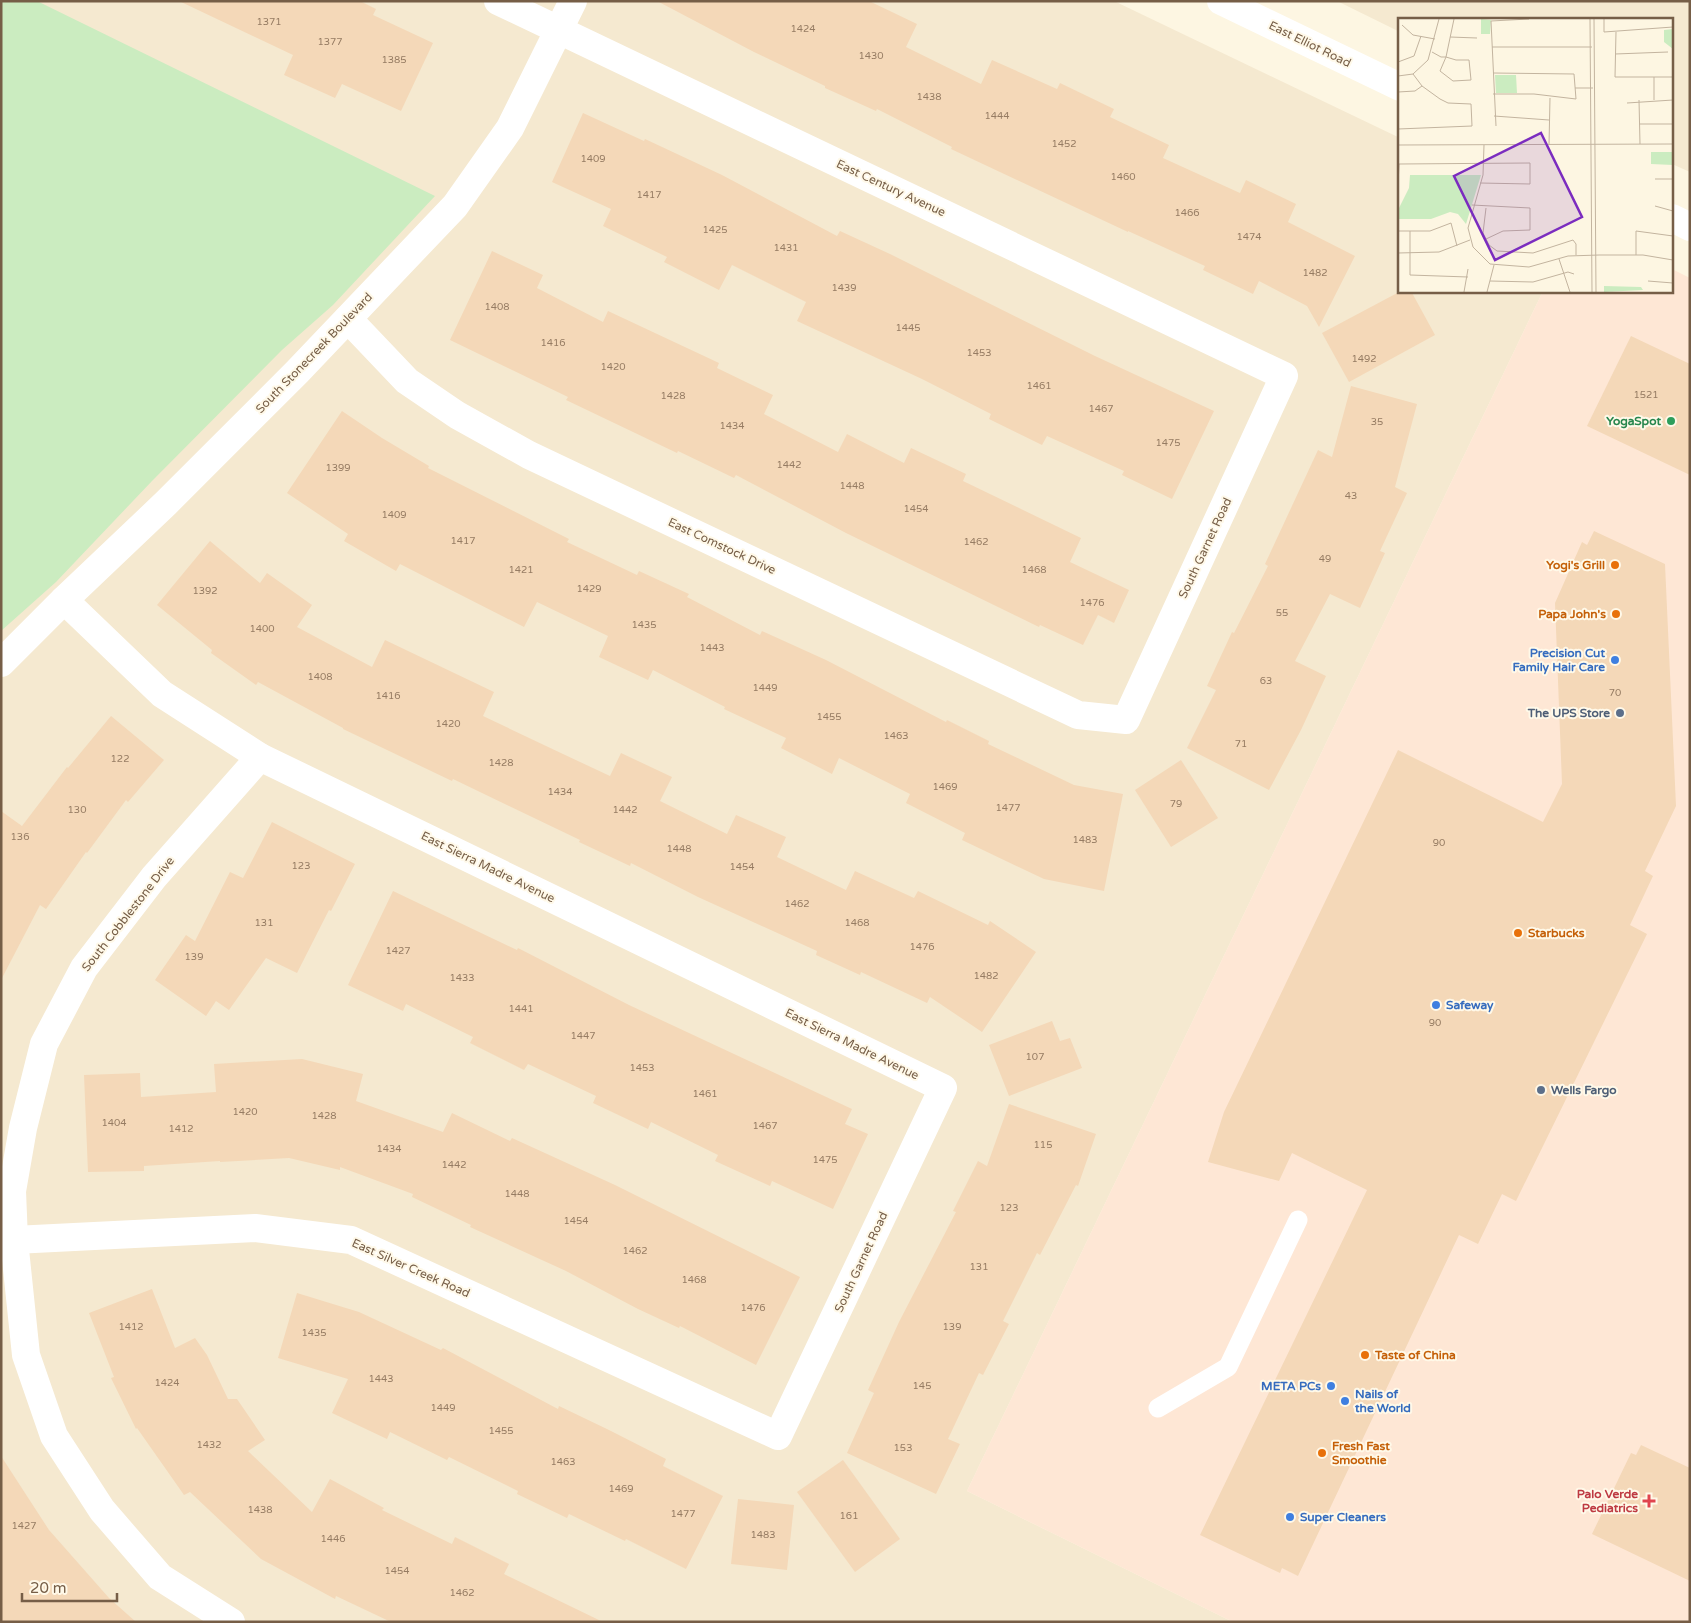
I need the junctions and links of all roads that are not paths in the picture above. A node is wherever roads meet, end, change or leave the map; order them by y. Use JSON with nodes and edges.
{"nodes":[{"id":1,"x":498,"y":1,"type":"edge"},
{"id":2,"x":573,"y":1,"type":"edge"},
{"id":3,"x":1221,"y":1,"type":"edge"},
{"id":4,"x":559,"y":30,"type":"junction"},
{"id":5,"x":1398,"y":86,"type":"edge"},
{"id":6,"x":1674,"y":219,"type":"edge"},
{"id":7,"x":1690,"y":227,"type":"edge"},
{"id":8,"x":348,"y":320,"type":"junction"},
{"id":9,"x":1284,"y":376,"type":"joint"},
{"id":10,"x":64,"y":600,"type":"junction"},
{"id":11,"x":1,"y":663,"type":"edge"},
{"id":12,"x":1126,"y":720,"type":"joint"},
{"id":13,"x":260,"y":757,"type":"junction"},
{"id":14,"x":943,"y":1088,"type":"joint"},
{"id":15,"x":1298,"y":1220,"type":"dead end"},
{"id":16,"x":14,"y":1240,"type":"junction"},
{"id":17,"x":1158,"y":1408,"type":"dead end"},
{"id":18,"x":778,"y":1436,"type":"joint"},
{"id":19,"x":231,"y":1622,"type":"edge"}],
"edges":[{"from":1,"to":4,"type":"street","name":"East Century Avenue"},
{"from":2,"to":4,"type":"street","name":"South Stonecreek Boulevard"},
{"from":3,"to":5,"type":"street","name":"East Elliot Road"},
{"from":4,"to":8,"type":"street","name":"South Stonecreek Boulevard"},
{"from":4,"to":9,"type":"street","name":"East Century Avenue"},
{"from":6,"to":7,"type":"street"},
{"from":8,"to":10,"type":"street","name":"South Stonecreek Boulevard"},
{"from":8,"to":12,"type":"street","name":"East Comstock Drive"},
{"from":9,"to":12,"type":"street","name":"South Garnet Road"},
{"from":10,"to":11,"type":"street","name":"South Stonecreek Boulevard"},
{"from":10,"to":13,"type":"street","name":"East Sierra Madre Avenue"},
{"from":13,"to":14,"type":"street","name":"East Sierra Madre Avenue"},
{"from":13,"to":16,"type":"street","name":"South Cobblestone Drive"},
{"from":14,"to":18,"type":"street","name":"South Garnet Road"},
{"from":15,"to":17,"type":"lane"},
{"from":16,"to":18,"type":"street","name":"East Silver Creek Road"},
{"from":16,"to":19,"type":"street","name":"South Cobblestone Drive"}]}
